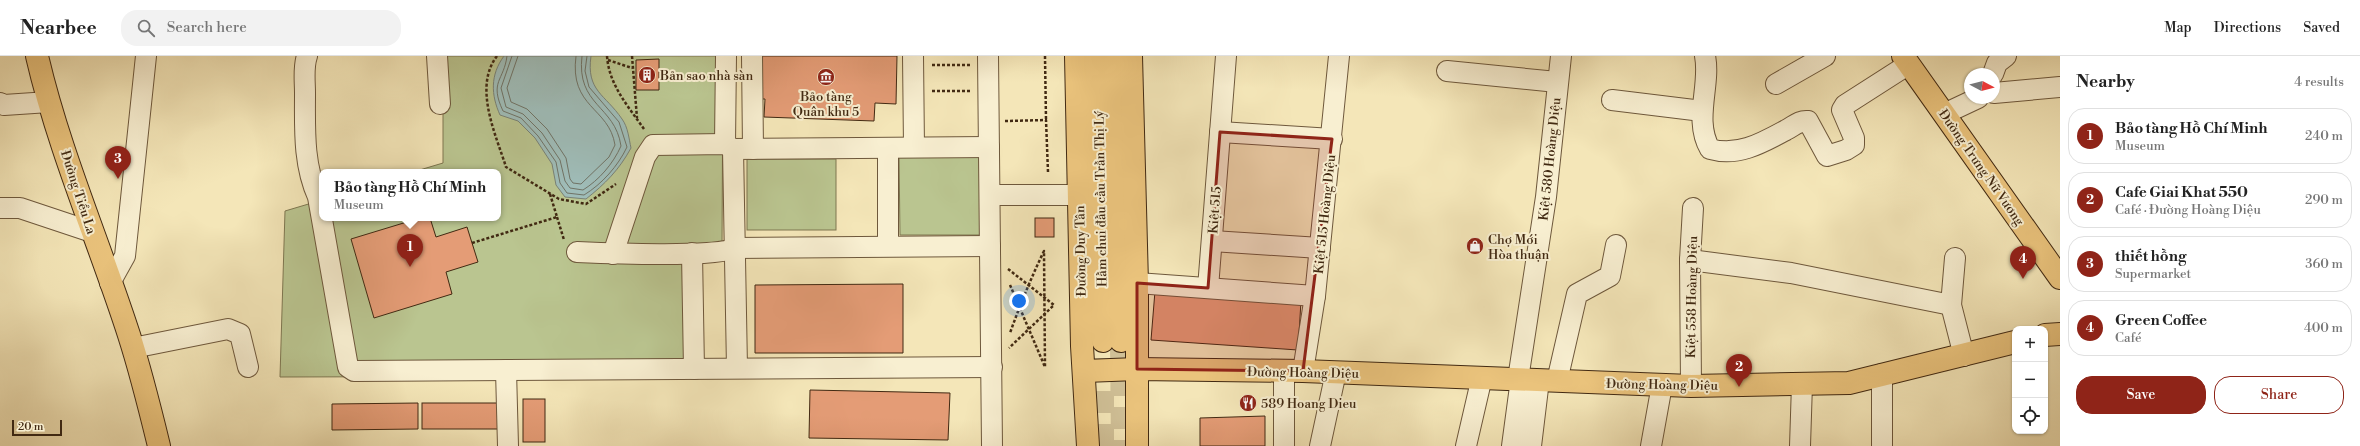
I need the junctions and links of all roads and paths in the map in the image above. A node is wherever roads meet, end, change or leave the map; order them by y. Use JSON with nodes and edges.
{"nodes":[{"id":1,"x":37,"y":56,"type":"edge"},
{"id":2,"x":146,"y":56,"type":"edge"},
{"id":3,"x":307,"y":56,"type":"edge"},
{"id":4,"x":438,"y":56,"type":"edge"},
{"id":5,"x":497,"y":56,"type":"edge"},
{"id":6,"x":608,"y":56,"type":"edge"},
{"id":7,"x":632,"y":56,"type":"edge"},
{"id":8,"x":726,"y":56,"type":"edge"},
{"id":9,"x":752,"y":56,"type":"edge"},
{"id":10,"x":1045,"y":56,"type":"edge"},
{"id":11,"x":1076,"y":56,"type":"edge"},
{"id":12,"x":1096,"y":56,"type":"edge"},
{"id":13,"x":1114,"y":56,"type":"edge"},
{"id":14,"x":1131,"y":56,"type":"edge"},
{"id":15,"x":1226,"y":56,"type":"edge"},
{"id":16,"x":1339,"y":56,"type":"edge"},
{"id":17,"x":1560,"y":56,"type":"edge"},
{"id":18,"x":1706,"y":56,"type":"edge"},
{"id":19,"x":1825,"y":56,"type":"edge"},
{"id":20,"x":2006,"y":56,"type":"edge"},
{"id":21,"x":608,"y":60,"type":"junction"},
{"id":22,"x":1906,"y":60,"type":"edge"},
{"id":23,"x":913,"y":61,"type":"edge"},
{"id":24,"x":988,"y":61,"type":"edge"},
{"id":25,"x":632,"y":68,"type":"junction"},
{"id":26,"x":1995,"y":68,"type":"edge"},
{"id":27,"x":1447,"y":71,"type":"dead end"},
{"id":28,"x":1557,"y":82,"type":"junction"},
{"id":29,"x":1776,"y":84,"type":"dead end"},
{"id":30,"x":2060,"y":87,"type":"edge"},
{"id":31,"x":913,"y":91,"type":"junction"},
{"id":32,"x":989,"y":91,"type":"junction"},
{"id":33,"x":2000,"y":92,"type":"edge"},
{"id":34,"x":1612,"y":100,"type":"dead end"},
{"id":35,"x":49,"y":102,"type":"junction"},
{"id":36,"x":0,"y":103,"type":"edge"},
{"id":37,"x":440,"y":104,"type":"dead end"},
{"id":38,"x":1965,"y":104,"type":"edge"},
{"id":39,"x":1702,"y":111,"type":"junction"},
{"id":40,"x":1944,"y":114,"type":"junction"},
{"id":41,"x":637,"y":119,"type":"junction"},
{"id":42,"x":1046,"y":120,"type":"junction"},
{"id":43,"x":989,"y":121,"type":"junction"},
{"id":44,"x":1220,"y":132,"type":"junction"},
{"id":45,"x":1332,"y":139,"type":"junction"},
{"id":46,"x":655,"y":145,"type":"junction"},
{"id":47,"x":729,"y":146,"type":"junction"},
{"id":48,"x":914,"y":147,"type":"junction"},
{"id":49,"x":989,"y":147,"type":"junction"},
{"id":50,"x":888,"y":148,"type":"junction"},
{"id":51,"x":753,"y":149,"type":"junction"},
{"id":52,"x":1048,"y":172,"type":"dead end"},
{"id":53,"x":639,"y":176,"type":"junction"},
{"id":54,"x":550,"y":194,"type":"junction"},
{"id":55,"x":990,"y":195,"type":"junction"},
{"id":56,"x":1078,"y":195,"type":"junction"},
{"id":57,"x":319,"y":203,"type":"edge"},
{"id":58,"x":0,"y":208,"type":"edge"},
{"id":59,"x":1693,"y":208,"type":"dead end"},
{"id":60,"x":322,"y":221,"type":"edge"},
{"id":61,"x":92,"y":232,"type":"junction"},
{"id":62,"x":1212,"y":241,"type":"junction"},
{"id":63,"x":472,"y":243,"type":"dead end"},
{"id":64,"x":1616,"y":245,"type":"dead end"},
{"id":65,"x":888,"y":246,"type":"junction"},
{"id":66,"x":990,"y":246,"type":"junction"},
{"id":67,"x":734,"y":248,"type":"junction"},
{"id":68,"x":1320,"y":248,"type":"junction"},
{"id":69,"x":577,"y":252,"type":"dead end"},
{"id":70,"x":692,"y":253,"type":"junction"},
{"id":71,"x":613,"y":254,"type":"junction"},
{"id":72,"x":1955,"y":258,"type":"dead end"},
{"id":73,"x":1690,"y":260,"type":"junction"},
{"id":74,"x":1007,"y":268,"type":"dead end"},
{"id":75,"x":2060,"y":278,"type":"edge"},
{"id":76,"x":110,"y":283,"type":"junction"},
{"id":77,"x":1009,"y":283,"type":"dead end"},
{"id":78,"x":1137,"y":283,"type":"junction"},
{"id":79,"x":1028,"y":284,"type":"junction"},
{"id":80,"x":1208,"y":288,"type":"junction"},
{"id":81,"x":1315,"y":296,"type":"junction"},
{"id":82,"x":1044,"y":298,"type":"junction"},
{"id":83,"x":1951,"y":305,"type":"junction"},
{"id":84,"x":1019,"y":308,"type":"junction"},
{"id":85,"x":1045,"y":314,"type":"junction"},
{"id":86,"x":1029,"y":329,"type":"junction"},
{"id":87,"x":2060,"y":334,"type":"edge"},
{"id":88,"x":1009,"y":335,"type":"dead end"},
{"id":89,"x":2048,"y":336,"type":"edge"},
{"id":90,"x":1007,"y":342,"type":"dead end"},
{"id":91,"x":2012,"y":343,"type":"edge"},
{"id":92,"x":133,"y":348,"type":"junction"},
{"id":93,"x":1964,"y":356,"type":"junction"},
{"id":94,"x":992,"y":367,"type":"junction"},
{"id":95,"x":248,"y":368,"type":"dead end"},
{"id":96,"x":737,"y":368,"type":"junction"},
{"id":97,"x":694,"y":369,"type":"junction"},
{"id":98,"x":1137,"y":369,"type":"junction"},
{"id":99,"x":506,"y":370,"type":"junction"},
{"id":100,"x":1085,"y":371,"type":"junction"},
{"id":101,"x":1294,"y":371,"type":"junction"},
{"id":102,"x":1336,"y":372,"type":"junction"},
{"id":103,"x":1882,"y":374,"type":"junction"},
{"id":104,"x":1482,"y":377,"type":"junction"},
{"id":105,"x":1534,"y":379,"type":"junction"},
{"id":106,"x":1802,"y":384,"type":"junction"},
{"id":107,"x":1662,"y":385,"type":"junction"},
{"id":108,"x":1691,"y":386,"type":"junction"},
{"id":109,"x":159,"y":446,"type":"edge"},
{"id":110,"x":508,"y":446,"type":"edge"},
{"id":111,"x":992,"y":446,"type":"edge"},
{"id":112,"x":1088,"y":446,"type":"edge"},
{"id":113,"x":1137,"y":446,"type":"edge"},
{"id":114,"x":1284,"y":446,"type":"edge"},
{"id":115,"x":1320,"y":446,"type":"edge"},
{"id":116,"x":1466,"y":446,"type":"edge"},
{"id":117,"x":1512,"y":446,"type":"edge"},
{"id":118,"x":1531,"y":446,"type":"edge"},
{"id":119,"x":1651,"y":446,"type":"edge"},
{"id":120,"x":1800,"y":446,"type":"edge"},
{"id":121,"x":1882,"y":446,"type":"edge"}],
"edges":[{"from":1,"to":35,"type":"main road","name":"Đường Tiểu La"},
{"from":2,"to":76,"type":"street"},
{"from":3,"to":57,"type":"street"},
{"from":4,"to":37,"type":"street"},
{"from":5,"to":54,"type":"path"},
{"from":6,"to":21,"type":"path"},
{"from":7,"to":25,"type":"path"},
{"from":8,"to":47,"type":"street"},
{"from":9,"to":51,"type":"street"},
{"from":10,"to":42,"type":"path"},
{"from":11,"to":56,"type":"main road","name":"Đường Duy Tân"},
{"from":12,"to":13,"type":"main road","name":"Hầm chui đầu cầu Trần Thị Lý"},
{"from":14,"to":78,"type":"main road"},
{"from":15,"to":44,"type":"street","name":"Kiệt 515"},
{"from":16,"to":45,"type":"street","name":"Kiệt 515 Hoàng Diệu"},
{"from":17,"to":28,"type":"street","name":"Kiệt 580 Hoàng Diệu"},
{"from":18,"to":39,"type":"street"},
{"from":19,"to":29,"type":"street"},
{"from":20,"to":26,"type":"street"},
{"from":21,"to":25,"type":"path"},
{"from":21,"to":41,"type":"path"},
{"from":22,"to":39,"type":"street"},
{"from":22,"to":40,"type":"main road","name":"Đường Trưng Nữ Vương"},
{"from":23,"to":24,"type":"path"},
{"from":23,"to":31,"type":"street"},
{"from":24,"to":32,"type":"street"},
{"from":25,"to":41,"type":"path"},
{"from":27,"to":28,"type":"street"},
{"from":28,"to":105,"type":"street","name":"Kiệt 580 Hoàng Diệu"},
{"from":30,"to":33,"type":"street"},
{"from":31,"to":32,"type":"path"},
{"from":31,"to":48,"type":"street"},
{"from":32,"to":43,"type":"street"},
{"from":34,"to":39,"type":"street"},
{"from":35,"to":36,"type":"street"},
{"from":35,"to":61,"type":"main road","name":"Đường Tiểu La"},
{"from":38,"to":40,"type":"street"},
{"from":40,"to":75,"type":"main road","name":"Đường Trưng Nữ Vương"},
{"from":41,"to":46,"type":"path"},
{"from":42,"to":43,"type":"path"},
{"from":42,"to":52,"type":"path"},
{"from":43,"to":49,"type":"street"},
{"from":44,"to":45,"type":"street"},
{"from":44,"to":62,"type":"street","name":"Kiệt 515"},
{"from":45,"to":68,"type":"street","name":"Kiệt 515 Hoàng Diệu"},
{"from":46,"to":47,"type":"street"},
{"from":46,"to":53,"type":"street"},
{"from":47,"to":51,"type":"street"},
{"from":47,"to":67,"type":"street"},
{"from":48,"to":49,"type":"street"},
{"from":48,"to":50,"type":"street"},
{"from":49,"to":55,"type":"street"},
{"from":50,"to":51,"type":"street"},
{"from":50,"to":65,"type":"street"},
{"from":53,"to":54,"type":"path"},
{"from":53,"to":71,"type":"street"},
{"from":54,"to":63,"type":"path"},
{"from":55,"to":56,"type":"street"},
{"from":55,"to":66,"type":"street"},
{"from":56,"to":100,"type":"main road","name":"Đường Duy Tân"},
{"from":58,"to":61,"type":"street"},
{"from":59,"to":73,"type":"street","name":"Kiệt 558 Hoàng Diệu"},
{"from":60,"to":99,"type":"street"},
{"from":61,"to":76,"type":"main road","name":"Đường Tiểu La"},
{"from":62,"to":68,"type":"street"},
{"from":62,"to":80,"type":"street","name":"Kiệt 515"},
{"from":64,"to":105,"type":"street"},
{"from":65,"to":66,"type":"street"},
{"from":65,"to":67,"type":"street"},
{"from":66,"to":94,"type":"street"},
{"from":67,"to":70,"type":"street"},
{"from":67,"to":96,"type":"street"},
{"from":68,"to":81,"type":"street","name":"Kiệt 515 Hoàng Diệu"},
{"from":69,"to":71,"type":"street"},
{"from":70,"to":71,"type":"street"},
{"from":70,"to":97,"type":"street"},
{"from":72,"to":83,"type":"street"},
{"from":73,"to":83,"type":"street"},
{"from":73,"to":108,"type":"street","name":"Kiệt 558 Hoàng Diệu"},
{"from":74,"to":79,"type":"path"},
{"from":76,"to":92,"type":"main road","name":"Đường Tiểu La"},
{"from":77,"to":84,"type":"path"},
{"from":78,"to":80,"type":"street"},
{"from":78,"to":98,"type":"main road"},
{"from":79,"to":82,"type":"path"},
{"from":79,"to":82,"type":"path"},
{"from":79,"to":84,"type":"path"},
{"from":80,"to":81,"type":"street"},
{"from":81,"to":101,"type":"street","name":"Kiệt 515 Hoàng Diệu"},
{"from":82,"to":85,"type":"path"},
{"from":82,"to":85,"type":"path"},
{"from":83,"to":93,"type":"street"},
{"from":84,"to":86,"type":"path"},
{"from":84,"to":88,"type":"path"},
{"from":85,"to":86,"type":"path"},
{"from":85,"to":86,"type":"path"},
{"from":86,"to":90,"type":"path"},
{"from":87,"to":89,"type":"main road"},
{"from":91,"to":93,"type":"main road","name":"Đường Hoàng Diệu"},
{"from":92,"to":95,"type":"street"},
{"from":92,"to":109,"type":"main road","name":"Đường Tiểu La"},
{"from":93,"to":103,"type":"main road","name":"Đường Hoàng Diệu"},
{"from":94,"to":96,"type":"street"},
{"from":94,"to":111,"type":"street"},
{"from":96,"to":97,"type":"street"},
{"from":97,"to":99,"type":"street"},
{"from":98,"to":100,"type":"main road","name":"Đường Hoàng Diệu"},
{"from":98,"to":101,"type":"main road","name":"Đường Hoàng Diệu"},
{"from":98,"to":113,"type":"main road"},
{"from":99,"to":110,"type":"street"},
{"from":100,"to":112,"type":"main road","name":"Đường Duy Tân"},
{"from":101,"to":102,"type":"main road","name":"Đường Hoàng Diệu"},
{"from":101,"to":114,"type":"street","name":"Kiệt 515 Hoàng Diệu"},
{"from":102,"to":104,"type":"main road","name":"Đường Hoàng Diệu"},
{"from":102,"to":115,"type":"street"},
{"from":103,"to":106,"type":"main road","name":"Đường Hoàng Diệu"},
{"from":103,"to":121,"type":"street"},
{"from":104,"to":105,"type":"main road","name":"Đường Hoàng Diệu"},
{"from":104,"to":116,"type":"street"},
{"from":105,"to":107,"type":"main road","name":"Đường Hoàng Diệu"},
{"from":105,"to":117,"type":"street"},
{"from":105,"to":118,"type":"street"},
{"from":106,"to":108,"type":"main road","name":"Đường Hoàng Diệu"},
{"from":106,"to":120,"type":"street"},
{"from":107,"to":108,"type":"main road","name":"Đường Hoàng Diệu"},
{"from":107,"to":119,"type":"street"}]}
